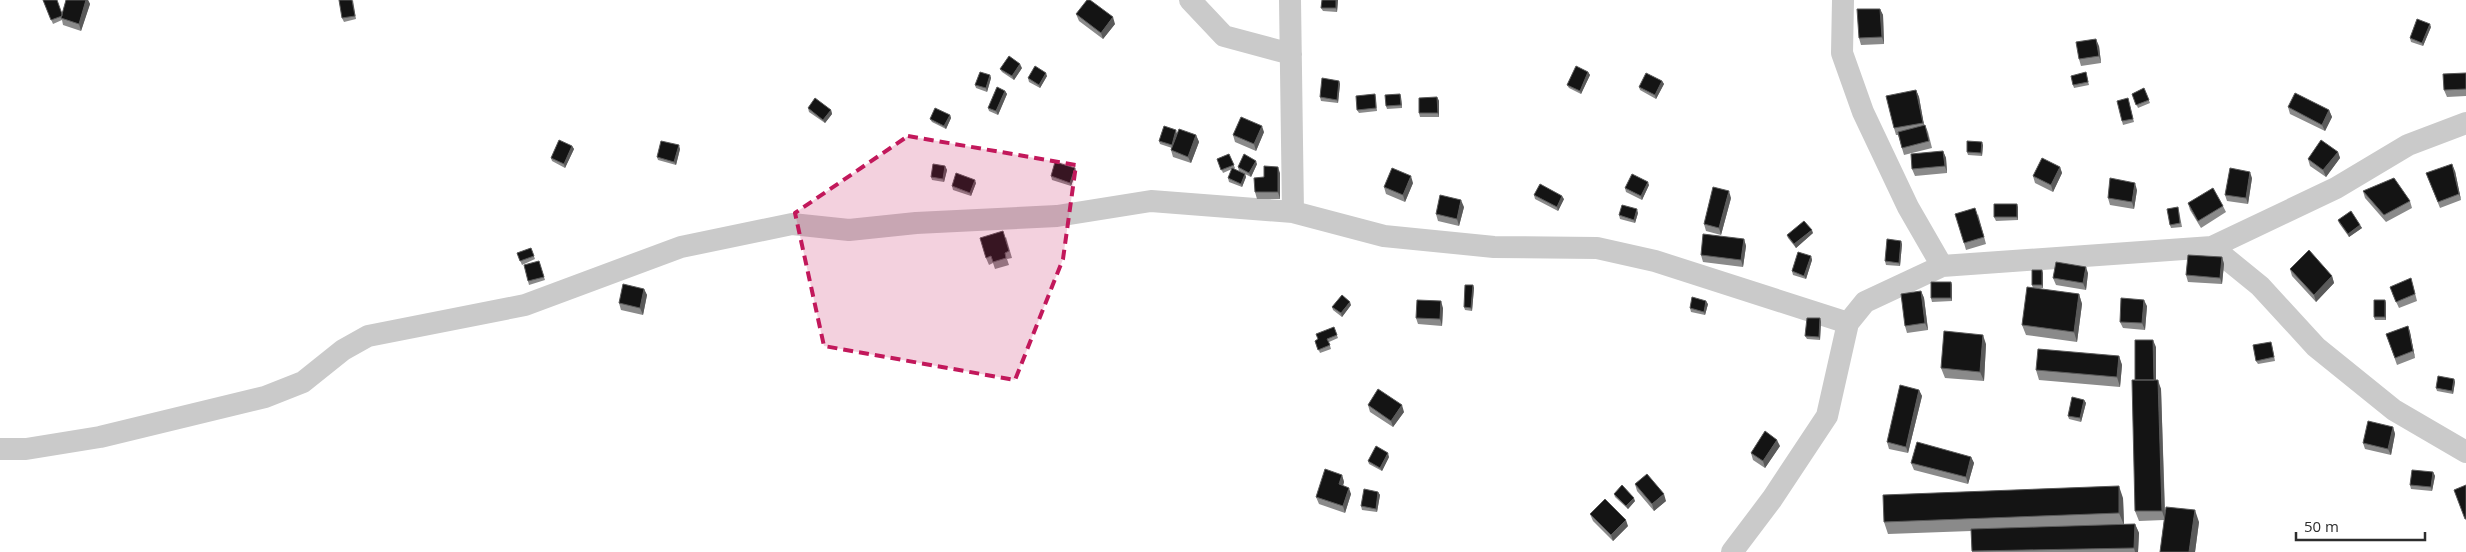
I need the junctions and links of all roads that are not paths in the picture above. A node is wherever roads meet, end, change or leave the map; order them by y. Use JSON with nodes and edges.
{"nodes":[{"id":1,"x":1190,"y":0,"type":"edge"},
{"id":2,"x":1290,"y":0,"type":"edge"},
{"id":3,"x":1843,"y":0,"type":"edge"},
{"id":4,"x":1291,"y":54,"type":"junction"},
{"id":5,"x":2466,"y":122,"type":"edge"},
{"id":6,"x":1293,"y":212,"type":"junction"},
{"id":7,"x":2212,"y":247,"type":"junction"},
{"id":8,"x":1942,"y":266,"type":"junction"},
{"id":9,"x":1848,"y":324,"type":"junction"},
{"id":10,"x":0,"y":449,"type":"edge"},
{"id":11,"x":2466,"y":452,"type":"edge"},
{"id":12,"x":1732,"y":552,"type":"edge"}],
"edges":[{"from":1,"to":4,"type":"street"},
{"from":2,"to":4,"type":"street"},
{"from":3,"to":8,"type":"street"},
{"from":4,"to":6,"type":"street"},
{"from":5,"to":7,"type":"street"},
{"from":6,"to":9,"type":"street"},
{"from":6,"to":10,"type":"street"},
{"from":7,"to":8,"type":"street"},
{"from":7,"to":11,"type":"street"},
{"from":8,"to":9,"type":"street"},
{"from":9,"to":12,"type":"street"}]}
